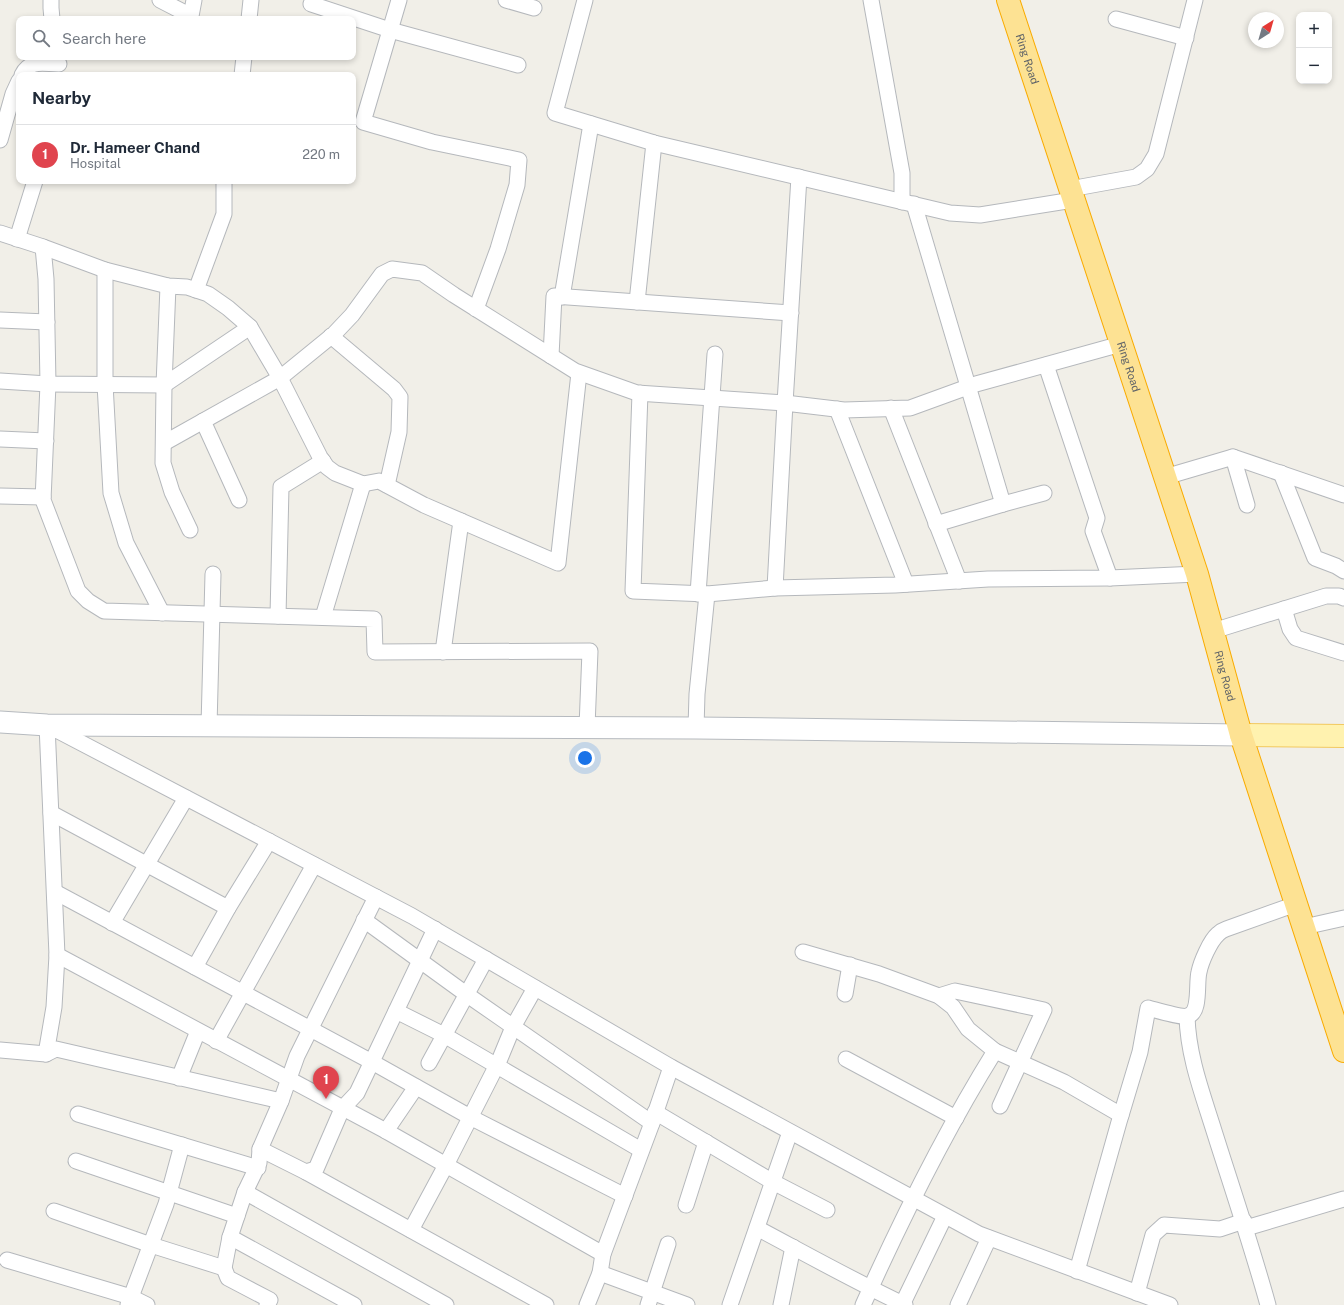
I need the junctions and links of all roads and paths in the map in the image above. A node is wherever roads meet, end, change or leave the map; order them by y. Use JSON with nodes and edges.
{"nodes":[{"id":1,"x":51,"y":0,"type":"edge"},
{"id":2,"x":160,"y":0,"type":"edge"},
{"id":3,"x":194,"y":0,"type":"edge"},
{"id":4,"x":251,"y":0,"type":"edge"},
{"id":5,"x":399,"y":0,"type":"edge"},
{"id":6,"x":506,"y":0,"type":"edge"},
{"id":7,"x":585,"y":0,"type":"edge"},
{"id":8,"x":871,"y":0,"type":"edge"},
{"id":9,"x":1008,"y":0,"type":"edge"},
{"id":10,"x":1195,"y":0,"type":"edge"},
{"id":11,"x":311,"y":4,"type":"dead end"},
{"id":12,"x":534,"y":8,"type":"dead end"},
{"id":13,"x":51,"y":16,"type":"edge"},
{"id":14,"x":249,"y":16,"type":"edge"},
{"id":15,"x":347,"y":16,"type":"edge"},
{"id":16,"x":356,"y":19,"type":"edge"},
{"id":17,"x":1116,"y":19,"type":"dead end"},
{"id":18,"x":390,"y":30,"type":"junction"},
{"id":19,"x":1186,"y":38,"type":"junction"},
{"id":20,"x":244,"y":60,"type":"edge"},
{"id":21,"x":59,"y":65,"type":"edge"},
{"id":22,"x":518,"y":65,"type":"dead end"},
{"id":23,"x":24,"y":72,"type":"edge"},
{"id":24,"x":242,"y":72,"type":"edge"},
{"id":25,"x":16,"y":88,"type":"edge"},
{"id":26,"x":591,"y":124,"type":"junction"},
{"id":27,"x":0,"y":140,"type":"edge"},
{"id":28,"x":654,"y":143,"type":"junction"},
{"id":29,"x":799,"y":178,"type":"junction"},
{"id":30,"x":34,"y":184,"type":"edge"},
{"id":31,"x":224,"y":184,"type":"edge"},
{"id":32,"x":1072,"y":194,"type":"junction"},
{"id":33,"x":908,"y":203,"type":"junction"},
{"id":34,"x":0,"y":233,"type":"edge"},
{"id":35,"x":17,"y":238,"type":"junction"},
{"id":36,"x":43,"y":247,"type":"junction"},
{"id":37,"x":105,"y":270,"type":"junction"},
{"id":38,"x":168,"y":286,"type":"junction"},
{"id":39,"x":196,"y":290,"type":"junction"},
{"id":40,"x":562,"y":297,"type":"junction"},
{"id":41,"x":637,"y":302,"type":"junction"},
{"id":42,"x":476,"y":309,"type":"junction"},
{"id":43,"x":790,"y":313,"type":"junction"},
{"id":44,"x":0,"y":320,"type":"edge"},
{"id":45,"x":47,"y":322,"type":"junction"},
{"id":46,"x":250,"y":327,"type":"junction"},
{"id":47,"x":331,"y":336,"type":"junction"},
{"id":48,"x":1121,"y":344,"type":"junction"},
{"id":49,"x":715,"y":354,"type":"dead end"},
{"id":50,"x":551,"y":356,"type":"junction"},
{"id":51,"x":1046,"y":365,"type":"junction"},
{"id":52,"x":579,"y":373,"type":"junction"},
{"id":53,"x":280,"y":378,"type":"junction"},
{"id":54,"x":0,"y":381,"type":"edge"},
{"id":55,"x":48,"y":384,"type":"junction"},
{"id":56,"x":106,"y":384,"type":"junction"},
{"id":57,"x":164,"y":385,"type":"junction"},
{"id":58,"x":969,"y":387,"type":"junction"},
{"id":59,"x":640,"y":393,"type":"junction"},
{"id":60,"x":712,"y":398,"type":"junction"},
{"id":61,"x":785,"y":403,"type":"junction"},
{"id":62,"x":891,"y":408,"type":"junction"},
{"id":63,"x":837,"y":409,"type":"junction"},
{"id":64,"x":203,"y":421,"type":"junction"},
{"id":65,"x":0,"y":439,"type":"edge"},
{"id":66,"x":46,"y":440,"type":"junction"},
{"id":67,"x":164,"y":443,"type":"junction"},
{"id":68,"x":1234,"y":457,"type":"junction"},
{"id":69,"x":323,"y":461,"type":"junction"},
{"id":70,"x":1281,"y":473,"type":"junction"},
{"id":71,"x":1165,"y":477,"type":"junction"},
{"id":72,"x":363,"y":484,"type":"junction"},
{"id":73,"x":387,"y":485,"type":"junction"},
{"id":74,"x":1044,"y":493,"type":"dead end"},
{"id":75,"x":1344,"y":495,"type":"edge"},
{"id":76,"x":0,"y":496,"type":"edge"},
{"id":77,"x":43,"y":496,"type":"junction"},
{"id":78,"x":239,"y":500,"type":"dead end"},
{"id":79,"x":1003,"y":504,"type":"junction"},
{"id":80,"x":1247,"y":505,"type":"dead end"},
{"id":81,"x":461,"y":520,"type":"junction"},
{"id":82,"x":936,"y":524,"type":"junction"},
{"id":83,"x":190,"y":530,"type":"dead end"},
{"id":84,"x":1344,"y":571,"type":"edge"},
{"id":85,"x":213,"y":574,"type":"dead end"},
{"id":86,"x":1197,"y":574,"type":"junction"},
{"id":87,"x":1110,"y":578,"type":"junction"},
{"id":88,"x":959,"y":581,"type":"junction"},
{"id":89,"x":906,"y":584,"type":"junction"},
{"id":90,"x":775,"y":588,"type":"junction"},
{"id":91,"x":702,"y":594,"type":"junction"},
{"id":92,"x":1344,"y":598,"type":"edge"},
{"id":93,"x":1284,"y":609,"type":"junction"},
{"id":94,"x":162,"y":613,"type":"junction"},
{"id":95,"x":212,"y":614,"type":"junction"},
{"id":96,"x":278,"y":616,"type":"junction"},
{"id":97,"x":323,"y":617,"type":"junction"},
{"id":98,"x":1213,"y":631,"type":"junction"},
{"id":99,"x":443,"y":652,"type":"junction"},
{"id":100,"x":1344,"y":652,"type":"edge"},
{"id":101,"x":0,"y":722,"type":"edge"},
{"id":102,"x":47,"y":725,"type":"junction"},
{"id":103,"x":209,"y":726,"type":"junction"},
{"id":104,"x":587,"y":727,"type":"junction"},
{"id":105,"x":696,"y":728,"type":"junction"},
{"id":106,"x":1242,"y":735,"type":"junction"},
{"id":107,"x":1344,"y":736,"type":"edge"},
{"id":108,"x":186,"y":798,"type":"junction"},
{"id":109,"x":51,"y":813,"type":"junction"},
{"id":110,"x":269,"y":841,"type":"junction"},
{"id":111,"x":314,"y":864,"type":"junction"},
{"id":112,"x":147,"y":865,"type":"junction"},
{"id":113,"x":55,"y":892,"type":"junction"},
{"id":114,"x":376,"y":897,"type":"junction"},
{"id":115,"x":1296,"y":904,"type":"junction"},
{"id":116,"x":228,"y":908,"type":"junction"},
{"id":117,"x":1344,"y":918,"type":"edge"},
{"id":118,"x":364,"y":920,"type":"junction"},
{"id":119,"x":112,"y":923,"type":"junction"},
{"id":120,"x":1304,"y":927,"type":"junction"},
{"id":121,"x":435,"y":929,"type":"junction"},
{"id":122,"x":803,"y":952,"type":"dead end"},
{"id":123,"x":57,"y":955,"type":"junction"},
{"id":124,"x":486,"y":959,"type":"junction"},
{"id":125,"x":420,"y":960,"type":"junction"},
{"id":126,"x":850,"y":965,"type":"junction"},
{"id":127,"x":196,"y":968,"type":"junction"},
{"id":128,"x":535,"y":988,"type":"junction"},
{"id":129,"x":243,"y":993,"type":"junction"},
{"id":130,"x":466,"y":994,"type":"junction"},
{"id":131,"x":845,"y":994,"type":"dead end"},
{"id":132,"x":938,"y":996,"type":"junction"},
{"id":133,"x":396,"y":1011,"type":"junction"},
{"id":134,"x":1187,"y":1016,"type":"junction"},
{"id":135,"x":513,"y":1027,"type":"junction"},
{"id":136,"x":310,"y":1029,"type":"junction"},
{"id":137,"x":198,"y":1031,"type":"junction"},
{"id":138,"x":444,"y":1035,"type":"junction"},
{"id":139,"x":216,"y":1041,"type":"junction"},
{"id":140,"x":0,"y":1050,"type":"edge"},
{"id":141,"x":995,"y":1051,"type":"junction"},
{"id":142,"x":1344,"y":1051,"type":"edge"},
{"id":143,"x":46,"y":1054,"type":"junction"},
{"id":144,"x":846,"y":1059,"type":"dead end"},
{"id":145,"x":372,"y":1062,"type":"junction"},
{"id":146,"x":1021,"y":1062,"type":"junction"},
{"id":147,"x":429,"y":1063,"type":"dead end"},
{"id":148,"x":496,"y":1066,"type":"junction"},
{"id":149,"x":671,"y":1067,"type":"junction"},
{"id":150,"x":178,"y":1078,"type":"junction"},
{"id":151,"x":289,"y":1080,"type":"junction"},
{"id":152,"x":416,"y":1087,"type":"junction"},
{"id":153,"x":281,"y":1101,"type":"junction"},
{"id":154,"x":1000,"y":1106,"type":"dead end"},
{"id":155,"x":342,"y":1109,"type":"junction"},
{"id":156,"x":78,"y":1114,"type":"dead end"},
{"id":157,"x":1121,"y":1115,"type":"junction"},
{"id":158,"x":654,"y":1117,"type":"junction"},
{"id":159,"x":470,"y":1118,"type":"junction"},
{"id":160,"x":956,"y":1118,"type":"junction"},
{"id":161,"x":386,"y":1131,"type":"junction"},
{"id":162,"x":790,"y":1132,"type":"junction"},
{"id":163,"x":706,"y":1142,"type":"junction"},
{"id":164,"x":182,"y":1145,"type":"junction"},
{"id":165,"x":260,"y":1149,"type":"junction"},
{"id":166,"x":641,"y":1150,"type":"junction"},
{"id":167,"x":76,"y":1161,"type":"dead end"},
{"id":168,"x":446,"y":1165,"type":"junction"},
{"id":169,"x":258,"y":1168,"type":"junction"},
{"id":170,"x":306,"y":1172,"type":"junction"},
{"id":171,"x":773,"y":1182,"type":"junction"},
{"id":172,"x":245,"y":1192,"type":"junction"},
{"id":173,"x":170,"y":1193,"type":"junction"},
{"id":174,"x":625,"y":1196,"type":"junction"},
{"id":175,"x":912,"y":1198,"type":"junction"},
{"id":176,"x":1344,"y":1199,"type":"edge"},
{"id":177,"x":686,"y":1205,"type":"dead end"},
{"id":178,"x":828,"y":1210,"type":"dead end"},
{"id":179,"x":54,"y":1212,"type":"dead end"},
{"id":180,"x":237,"y":1216,"type":"junction"},
{"id":181,"x":945,"y":1216,"type":"junction"},
{"id":182,"x":1245,"y":1225,"type":"junction"},
{"id":183,"x":757,"y":1228,"type":"junction"},
{"id":184,"x":411,"y":1230,"type":"junction"},
{"id":185,"x":230,"y":1237,"type":"junction"},
{"id":186,"x":989,"y":1238,"type":"junction"},
{"id":187,"x":668,"y":1244,"type":"dead end"},
{"id":188,"x":151,"y":1245,"type":"junction"},
{"id":189,"x":794,"y":1247,"type":"junction"},
{"id":190,"x":603,"y":1254,"type":"junction"},
{"id":191,"x":7,"y":1260,"type":"dead end"},
{"id":192,"x":224,"y":1268,"type":"junction"},
{"id":193,"x":1077,"y":1271,"type":"junction"},
{"id":194,"x":600,"y":1273,"type":"junction"},
{"id":195,"x":870,"y":1289,"type":"junction"},
{"id":196,"x":1137,"y":1293,"type":"junction"},
{"id":197,"x":650,"y":1299,"type":"edge"},
{"id":198,"x":333,"y":1300,"type":"edge"},
{"id":199,"x":129,"y":1301,"type":"edge"},
{"id":200,"x":272,"y":1303,"type":"edge"},
{"id":201,"x":147,"y":1305,"type":"edge"},
{"id":202,"x":354,"y":1305,"type":"edge"},
{"id":203,"x":446,"y":1305,"type":"edge"},
{"id":204,"x":546,"y":1305,"type":"edge"},
{"id":205,"x":587,"y":1305,"type":"edge"},
{"id":206,"x":687,"y":1305,"type":"edge"},
{"id":207,"x":730,"y":1305,"type":"edge"},
{"id":208,"x":781,"y":1305,"type":"edge"},
{"id":209,"x":863,"y":1305,"type":"edge"},
{"id":210,"x":903,"y":1305,"type":"edge"},
{"id":211,"x":958,"y":1305,"type":"edge"},
{"id":212,"x":1170,"y":1305,"type":"edge"},
{"id":213,"x":1268,"y":1305,"type":"edge"}],
"edges":[{"from":1,"to":13,"type":"street"},
{"from":2,"to":3,"type":"street"},
{"from":4,"to":14,"type":"street"},
{"from":5,"to":18,"type":"street"},
{"from":6,"to":12,"type":"street"},
{"from":7,"to":26,"type":"street"},
{"from":8,"to":33,"type":"street"},
{"from":9,"to":32,"type":"highway","name":"Ring Road"},
{"from":10,"to":19,"type":"street"},
{"from":11,"to":15,"type":"street"},
{"from":16,"to":18,"type":"street"},
{"from":17,"to":19,"type":"street"},
{"from":18,"to":22,"type":"street"},
{"from":18,"to":42,"type":"street"},
{"from":19,"to":32,"type":"street"},
{"from":20,"to":24,"type":"street"},
{"from":21,"to":23,"type":"street"},
{"from":25,"to":27,"type":"street"},
{"from":26,"to":28,"type":"street"},
{"from":26,"to":40,"type":"street"},
{"from":28,"to":29,"type":"street"},
{"from":28,"to":41,"type":"street"},
{"from":29,"to":33,"type":"street"},
{"from":29,"to":43,"type":"street"},
{"from":30,"to":35,"type":"street"},
{"from":31,"to":39,"type":"street"},
{"from":32,"to":33,"type":"street"},
{"from":32,"to":48,"type":"highway","name":"Ring Road"},
{"from":33,"to":58,"type":"street"},
{"from":34,"to":35,"type":"street"},
{"from":35,"to":36,"type":"street"},
{"from":36,"to":37,"type":"street"},
{"from":36,"to":45,"type":"street"},
{"from":37,"to":38,"type":"street"},
{"from":37,"to":56,"type":"street"},
{"from":38,"to":39,"type":"street"},
{"from":38,"to":57,"type":"street"},
{"from":39,"to":46,"type":"street"},
{"from":40,"to":41,"type":"street"},
{"from":40,"to":50,"type":"street"},
{"from":41,"to":43,"type":"street"},
{"from":42,"to":47,"type":"street"},
{"from":42,"to":50,"type":"street"},
{"from":43,"to":61,"type":"street"},
{"from":44,"to":45,"type":"street"},
{"from":45,"to":55,"type":"street"},
{"from":46,"to":53,"type":"street"},
{"from":46,"to":57,"type":"street"},
{"from":47,"to":53,"type":"street"},
{"from":47,"to":73,"type":"street"},
{"from":48,"to":51,"type":"street"},
{"from":48,"to":71,"type":"highway","name":"Ring Road"},
{"from":49,"to":60,"type":"street"},
{"from":50,"to":52,"type":"street"},
{"from":51,"to":58,"type":"street"},
{"from":51,"to":87,"type":"street"},
{"from":52,"to":59,"type":"street"},
{"from":52,"to":81,"type":"street"},
{"from":53,"to":64,"type":"street"},
{"from":53,"to":69,"type":"street"},
{"from":54,"to":55,"type":"street"},
{"from":55,"to":56,"type":"street"},
{"from":55,"to":66,"type":"street"},
{"from":56,"to":57,"type":"street"},
{"from":56,"to":94,"type":"street"},
{"from":57,"to":67,"type":"street"},
{"from":58,"to":62,"type":"street"},
{"from":58,"to":79,"type":"street"},
{"from":59,"to":60,"type":"street"},
{"from":59,"to":91,"type":"street"},
{"from":60,"to":61,"type":"street"},
{"from":60,"to":91,"type":"street"},
{"from":61,"to":63,"type":"street"},
{"from":61,"to":90,"type":"street"},
{"from":62,"to":63,"type":"street"},
{"from":62,"to":82,"type":"street"},
{"from":63,"to":89,"type":"street"},
{"from":64,"to":67,"type":"street"},
{"from":64,"to":78,"type":"street"},
{"from":65,"to":66,"type":"street"},
{"from":66,"to":77,"type":"street"},
{"from":67,"to":83,"type":"street"},
{"from":68,"to":70,"type":"street"},
{"from":68,"to":71,"type":"street"},
{"from":68,"to":80,"type":"street"},
{"from":69,"to":72,"type":"street"},
{"from":69,"to":96,"type":"street"},
{"from":70,"to":75,"type":"street"},
{"from":70,"to":84,"type":"street"},
{"from":71,"to":86,"type":"highway","name":"Ring Road"},
{"from":72,"to":73,"type":"street"},
{"from":72,"to":97,"type":"street"},
{"from":73,"to":81,"type":"street"},
{"from":74,"to":79,"type":"street"},
{"from":76,"to":77,"type":"street"},
{"from":77,"to":94,"type":"street"},
{"from":79,"to":82,"type":"street"},
{"from":81,"to":99,"type":"street"},
{"from":82,"to":88,"type":"street"},
{"from":85,"to":95,"type":"street"},
{"from":86,"to":87,"type":"street"},
{"from":86,"to":98,"type":"highway","name":"Ring Road"},
{"from":87,"to":88,"type":"street"},
{"from":88,"to":89,"type":"street"},
{"from":89,"to":90,"type":"street"},
{"from":90,"to":91,"type":"street"},
{"from":91,"to":105,"type":"street"},
{"from":92,"to":93,"type":"street"},
{"from":93,"to":98,"type":"street"},
{"from":93,"to":100,"type":"street"},
{"from":94,"to":95,"type":"street"},
{"from":95,"to":96,"type":"street"},
{"from":95,"to":103,"type":"street"},
{"from":96,"to":97,"type":"street"},
{"from":97,"to":99,"type":"street"},
{"from":98,"to":106,"type":"highway","name":"Ring Road"},
{"from":99,"to":104,"type":"street"},
{"from":101,"to":102,"type":"street"},
{"from":102,"to":103,"type":"street"},
{"from":102,"to":108,"type":"street"},
{"from":102,"to":109,"type":"street"},
{"from":103,"to":104,"type":"street"},
{"from":104,"to":105,"type":"street"},
{"from":105,"to":106,"type":"street"},
{"from":106,"to":107,"type":"main road"},
{"from":106,"to":115,"type":"highway","name":"Ring Road"},
{"from":108,"to":110,"type":"street"},
{"from":108,"to":112,"type":"street"},
{"from":109,"to":112,"type":"street"},
{"from":109,"to":113,"type":"street"},
{"from":110,"to":111,"type":"street"},
{"from":110,"to":116,"type":"street"},
{"from":111,"to":114,"type":"street"},
{"from":111,"to":129,"type":"street"},
{"from":112,"to":116,"type":"street"},
{"from":112,"to":119,"type":"street"},
{"from":113,"to":119,"type":"street"},
{"from":113,"to":123,"type":"street"},
{"from":114,"to":118,"type":"street"},
{"from":114,"to":121,"type":"street"},
{"from":115,"to":120,"type":"highway","name":"Ring Road"},
{"from":115,"to":134,"type":"street"},
{"from":116,"to":127,"type":"street"},
{"from":117,"to":120,"type":"street"},
{"from":118,"to":125,"type":"street"},
{"from":118,"to":136,"type":"street"},
{"from":119,"to":127,"type":"street"},
{"from":120,"to":142,"type":"highway","name":"Ring Road"},
{"from":121,"to":124,"type":"street"},
{"from":121,"to":125,"type":"street"},
{"from":122,"to":126,"type":"street"},
{"from":123,"to":137,"type":"street"},
{"from":123,"to":143,"type":"street"},
{"from":124,"to":128,"type":"street"},
{"from":124,"to":130,"type":"street"},
{"from":125,"to":130,"type":"street"},
{"from":125,"to":133,"type":"street"},
{"from":126,"to":131,"type":"street"},
{"from":126,"to":132,"type":"street"},
{"from":127,"to":129,"type":"street"},
{"from":128,"to":135,"type":"street"},
{"from":128,"to":149,"type":"street"},
{"from":129,"to":136,"type":"street"},
{"from":129,"to":139,"type":"street"},
{"from":130,"to":135,"type":"street"},
{"from":130,"to":138,"type":"street"},
{"from":132,"to":141,"type":"street"},
{"from":132,"to":146,"type":"street"},
{"from":133,"to":138,"type":"street"},
{"from":133,"to":145,"type":"street"},
{"from":134,"to":157,"type":"street"},
{"from":134,"to":182,"type":"street"},
{"from":135,"to":148,"type":"street"},
{"from":135,"to":158,"type":"street"},
{"from":136,"to":145,"type":"street"},
{"from":136,"to":151,"type":"street"},
{"from":137,"to":139,"type":"street"},
{"from":137,"to":150,"type":"street"},
{"from":138,"to":147,"type":"street"},
{"from":138,"to":148,"type":"street"},
{"from":139,"to":151,"type":"street"},
{"from":140,"to":143,"type":"street"},
{"from":141,"to":146,"type":"street"},
{"from":141,"to":160,"type":"street"},
{"from":143,"to":150,"type":"street"},
{"from":144,"to":160,"type":"street"},
{"from":145,"to":152,"type":"street"},
{"from":145,"to":155,"type":"street"},
{"from":146,"to":154,"type":"street"},
{"from":146,"to":157,"type":"street"},
{"from":148,"to":159,"type":"street"},
{"from":148,"to":166,"type":"street"},
{"from":149,"to":158,"type":"street"},
{"from":149,"to":162,"type":"street"},
{"from":150,"to":153,"type":"street"},
{"from":151,"to":153,"type":"street"},
{"from":151,"to":155,"type":"street"},
{"from":152,"to":159,"type":"street"},
{"from":152,"to":161,"type":"street"},
{"from":153,"to":165,"type":"street"},
{"from":155,"to":161,"type":"street"},
{"from":155,"to":170,"type":"street"},
{"from":156,"to":164,"type":"street"},
{"from":157,"to":193,"type":"street"},
{"from":158,"to":163,"type":"street"},
{"from":158,"to":166,"type":"street"},
{"from":159,"to":168,"type":"street"},
{"from":159,"to":174,"type":"street"},
{"from":160,"to":175,"type":"street"},
{"from":161,"to":168,"type":"street"},
{"from":162,"to":171,"type":"street"},
{"from":162,"to":175,"type":"street"},
{"from":163,"to":171,"type":"street"},
{"from":163,"to":177,"type":"street"},
{"from":164,"to":169,"type":"street"},
{"from":164,"to":173,"type":"street"},
{"from":165,"to":169,"type":"street"},
{"from":165,"to":170,"type":"street"},
{"from":166,"to":174,"type":"street"},
{"from":167,"to":173,"type":"street"},
{"from":168,"to":184,"type":"street"},
{"from":168,"to":190,"type":"street"},
{"from":169,"to":172,"type":"street"},
{"from":170,"to":184,"type":"street"},
{"from":171,"to":178,"type":"street"},
{"from":171,"to":183,"type":"street"},
{"from":172,"to":180,"type":"street"},
{"from":172,"to":203,"type":"street"},
{"from":173,"to":180,"type":"street"},
{"from":173,"to":188,"type":"street"},
{"from":174,"to":190,"type":"street"},
{"from":175,"to":181,"type":"street"},
{"from":175,"to":195,"type":"street"},
{"from":176,"to":182,"type":"street"},
{"from":179,"to":188,"type":"street"},
{"from":180,"to":185,"type":"street"},
{"from":181,"to":186,"type":"street"},
{"from":181,"to":210,"type":"street"},
{"from":182,"to":196,"type":"street"},
{"from":182,"to":213,"type":"street"},
{"from":183,"to":189,"type":"street"},
{"from":183,"to":207,"type":"street"},
{"from":184,"to":204,"type":"street"},
{"from":185,"to":192,"type":"street"},
{"from":185,"to":198,"type":"street"},
{"from":186,"to":193,"type":"street"},
{"from":186,"to":211,"type":"street"},
{"from":187,"to":197,"type":"street"},
{"from":188,"to":192,"type":"street"},
{"from":188,"to":199,"type":"street"},
{"from":189,"to":195,"type":"street"},
{"from":189,"to":208,"type":"street"},
{"from":190,"to":194,"type":"street"},
{"from":191,"to":199,"type":"street"},
{"from":192,"to":200,"type":"street"},
{"from":193,"to":196,"type":"street"},
{"from":194,"to":197,"type":"street"},
{"from":194,"to":205,"type":"street"},
{"from":195,"to":209,"type":"street"},
{"from":195,"to":210,"type":"street"},
{"from":196,"to":212,"type":"street"},
{"from":197,"to":206,"type":"street"},
{"from":198,"to":202,"type":"street"},
{"from":199,"to":201,"type":"street"}]}
